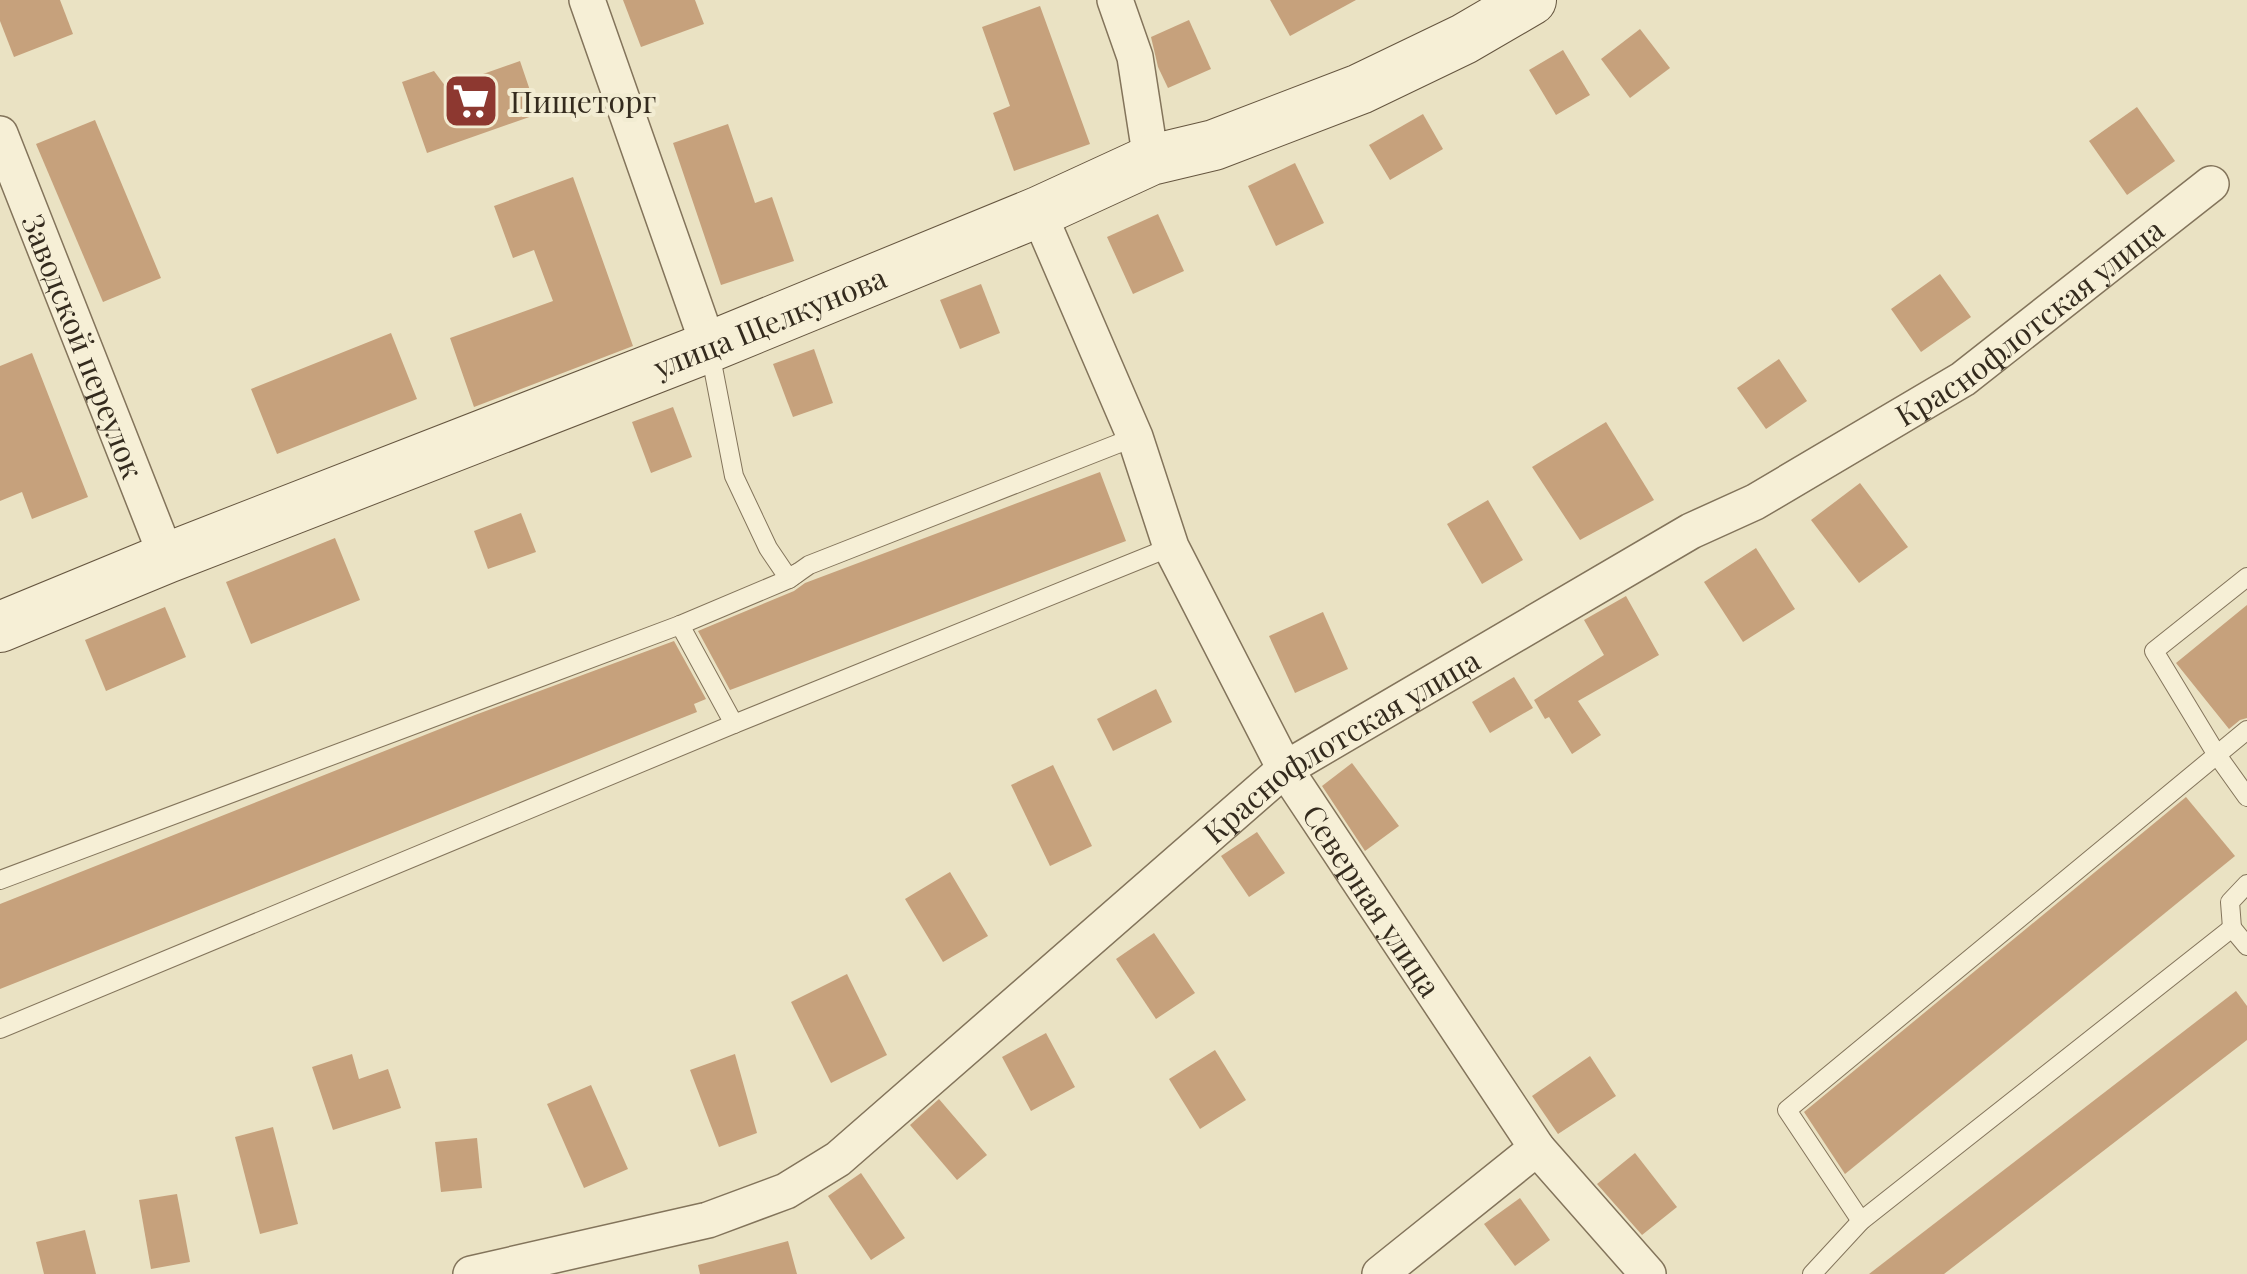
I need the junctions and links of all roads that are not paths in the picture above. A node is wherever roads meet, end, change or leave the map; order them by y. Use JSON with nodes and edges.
{"nodes":[{"id":1,"x":587,"y":0,"type":"edge"},
{"id":2,"x":1115,"y":0,"type":"edge"},
{"id":3,"x":1532,"y":0,"type":"edge"},
{"id":4,"x":0,"y":134,"type":"edge"},
{"id":5,"x":1151,"y":160,"type":"junction"},
{"id":6,"x":2211,"y":184,"type":"dead end"},
{"id":7,"x":1038,"y":212,"type":"junction"},
{"id":8,"x":709,"y":347,"type":"junction"},
{"id":9,"x":1135,"y":437,"type":"junction"},
{"id":10,"x":1171,"y":547,"type":"junction"},
{"id":11,"x":167,"y":558,"type":"junction"},
{"id":12,"x":2247,"y":577,"type":"edge"},
{"id":13,"x":789,"y":579,"type":"junction"},
{"id":14,"x":680,"y":624,"type":"junction"},
{"id":15,"x":0,"y":628,"type":"edge"},
{"id":16,"x":734,"y":724,"type":"junction"},
{"id":17,"x":2247,"y":730,"type":"edge"},
{"id":18,"x":2217,"y":755,"type":"junction"},
{"id":19,"x":1285,"y":770,"type":"junction"},
{"id":20,"x":2247,"y":797,"type":"edge"},
{"id":21,"x":0,"y":880,"type":"edge"},
{"id":22,"x":2247,"y":884,"type":"edge"},
{"id":23,"x":2232,"y":928,"type":"junction"},
{"id":24,"x":2247,"y":946,"type":"edge"},
{"id":25,"x":0,"y":1030,"type":"edge"},
{"id":26,"x":1537,"y":1148,"type":"junction"},
{"id":27,"x":1861,"y":1222,"type":"junction"},
{"id":28,"x":471,"y":1274,"type":"edge"},
{"id":29,"x":1380,"y":1274,"type":"edge"},
{"id":30,"x":1648,"y":1274,"type":"edge"},
{"id":31,"x":1812,"y":1274,"type":"edge"}],
"edges":[{"from":1,"to":8,"type":"street"},
{"from":2,"to":5,"type":"street"},
{"from":3,"to":5,"type":"main road","name":"улица Щелкунова"},
{"from":4,"to":11,"type":"street","name":"Заводской переулок"},
{"from":5,"to":7,"type":"main road","name":"улица Щелкунова"},
{"from":6,"to":19,"type":"street","name":"Краснофлотская улица"},
{"from":7,"to":8,"type":"main road","name":"улица Щелкунова"},
{"from":7,"to":9,"type":"street","name":"Северная улица"},
{"from":8,"to":11,"type":"main road","name":"улица Щелкунова"},
{"from":8,"to":13,"type":"lane"},
{"from":9,"to":10,"type":"street","name":"Северная улица"},
{"from":9,"to":13,"type":"lane"},
{"from":10,"to":16,"type":"lane"},
{"from":10,"to":19,"type":"street","name":"Северная улица"},
{"from":11,"to":15,"type":"main road","name":"улица Щелкунова"},
{"from":12,"to":18,"type":"lane"},
{"from":13,"to":14,"type":"lane"},
{"from":14,"to":16,"type":"lane"},
{"from":14,"to":21,"type":"lane"},
{"from":16,"to":25,"type":"lane"},
{"from":17,"to":18,"type":"lane"},
{"from":18,"to":20,"type":"lane"},
{"from":18,"to":27,"type":"lane"},
{"from":19,"to":26,"type":"street","name":"Северная улица"},
{"from":19,"to":28,"type":"street","name":"Краснофлотская улица"},
{"from":22,"to":23,"type":"lane"},
{"from":23,"to":24,"type":"lane"},
{"from":23,"to":27,"type":"lane"},
{"from":26,"to":29,"type":"street"},
{"from":26,"to":30,"type":"street","name":"Северная улица"},
{"from":27,"to":31,"type":"lane"}]}
